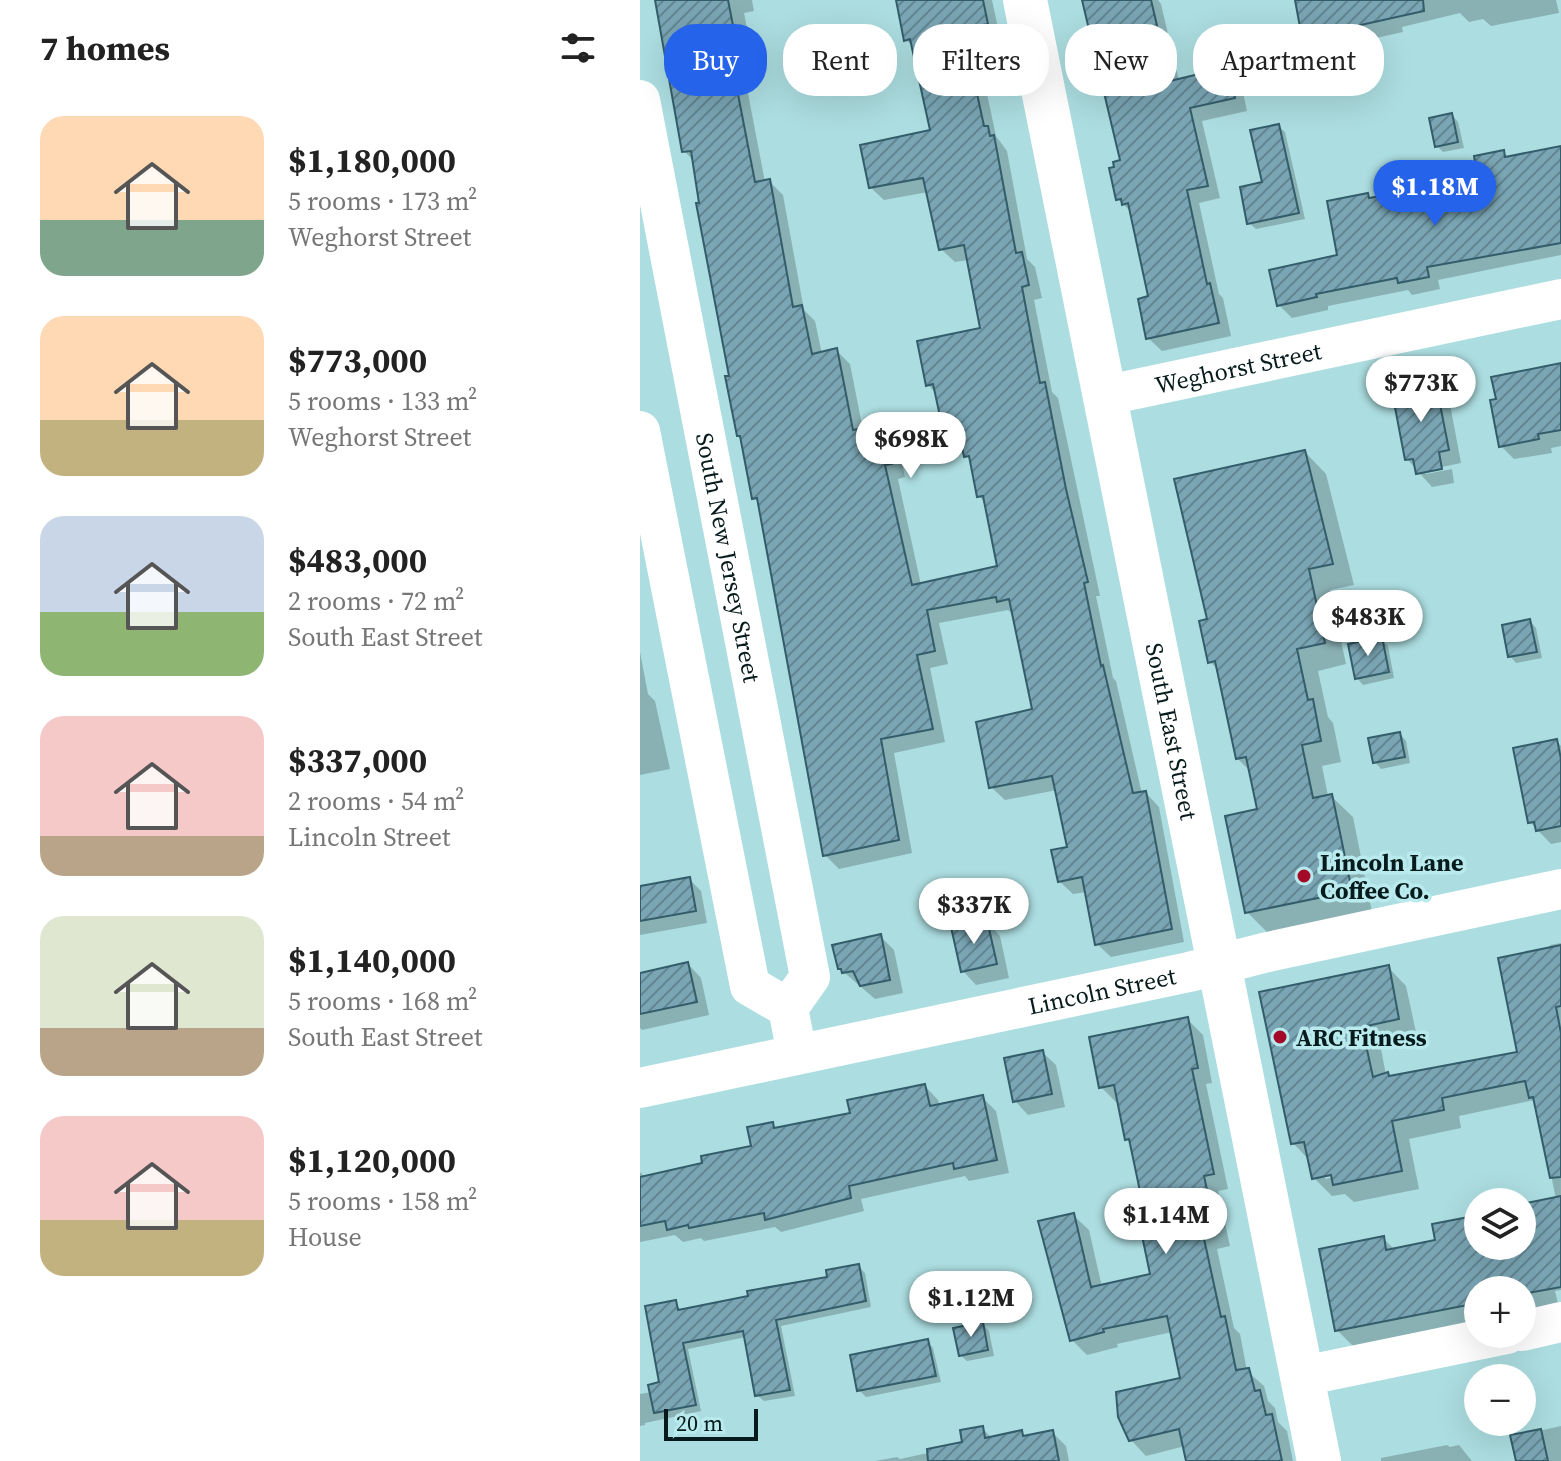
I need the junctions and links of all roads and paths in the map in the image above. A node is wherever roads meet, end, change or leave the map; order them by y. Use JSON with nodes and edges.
{"nodes":[{"id":1,"x":1025,"y":0,"type":"edge"},
{"id":2,"x":640,"y":100,"type":"edge"},
{"id":3,"x":1561,"y":299,"type":"edge"},
{"id":4,"x":1103,"y":396,"type":"junction"},
{"id":5,"x":640,"y":431,"type":"edge"},
{"id":6,"x":1561,"y":889,"type":"edge"},
{"id":7,"x":1220,"y":965,"type":"junction"},
{"id":8,"x":788,"y":1008,"type":"junction"},
{"id":9,"x":797,"y":1054,"type":"junction"},
{"id":10,"x":640,"y":1088,"type":"edge"},
{"id":11,"x":1561,"y":1322,"type":"edge"},
{"id":12,"x":1536,"y":1328,"type":"edge"},
{"id":13,"x":1464,"y":1343,"type":"edge"},
{"id":14,"x":1303,"y":1376,"type":"junction"},
{"id":15,"x":1319,"y":1461,"type":"edge"}],
"edges":[{"from":1,"to":4,"type":"main road","name":"South East Street"},
{"from":2,"to":8,"type":"street","name":"South New Jersey Street"},
{"from":3,"to":4,"type":"street","name":"Weghorst Street"},
{"from":4,"to":7,"type":"main road","name":"South East Street"},
{"from":5,"to":8,"type":"street"},
{"from":6,"to":7,"type":"street","name":"Lincoln Street"},
{"from":7,"to":9,"type":"street","name":"Lincoln Street"},
{"from":7,"to":14,"type":"main road","name":"South East Street"},
{"from":8,"to":9,"type":"street"},
{"from":9,"to":10,"type":"street","name":"Lincoln Street"},
{"from":11,"to":12,"type":"street"},
{"from":13,"to":14,"type":"street"},
{"from":14,"to":15,"type":"main road","name":"South East Street"}]}
